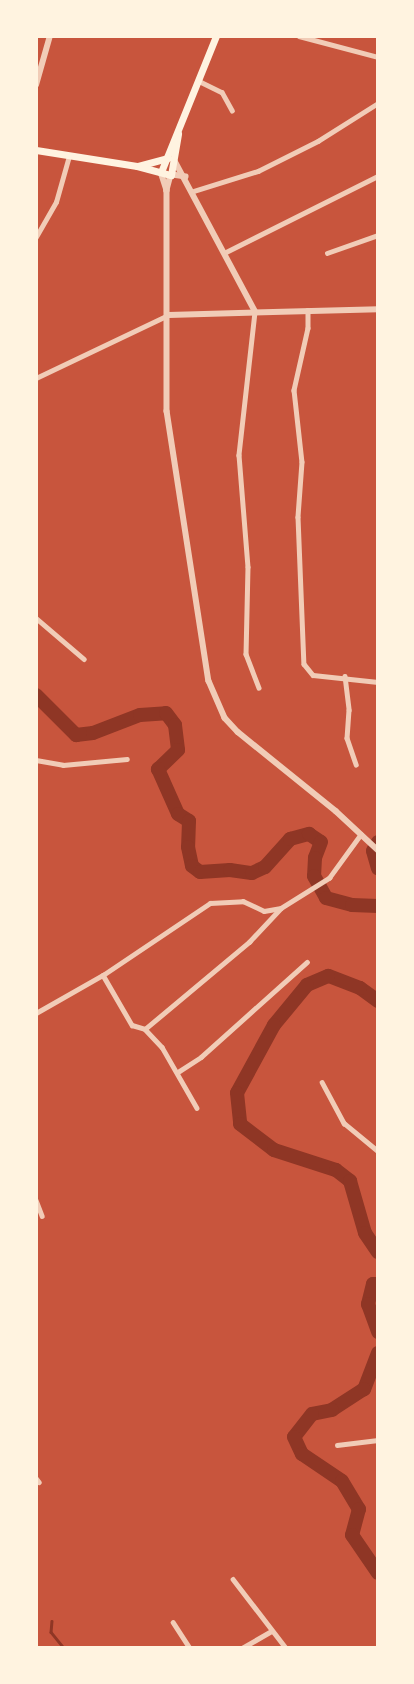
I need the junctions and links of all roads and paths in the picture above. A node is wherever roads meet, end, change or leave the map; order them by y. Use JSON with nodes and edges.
{"nodes":[{"id":1,"x":50,"y":36,"type":"edge"},
{"id":2,"x":216,"y":36,"type":"edge"},
{"id":3,"x":299,"y":36,"type":"edge"},
{"id":4,"x":322,"y":36,"type":"edge"},
{"id":5,"x":317,"y":41,"type":"junction"},
{"id":6,"x":378,"y":57,"type":"edge"},
{"id":7,"x":38,"y":71,"type":"edge"},
{"id":8,"x":199,"y":81,"type":"junction"},
{"id":9,"x":36,"y":85,"type":"edge"},
{"id":10,"x":378,"y":103,"type":"edge"},
{"id":11,"x":232,"y":110,"type":"dead end"},
{"id":12,"x":178,"y":134,"type":"junction"},
{"id":13,"x":36,"y":150,"type":"edge"},
{"id":14,"x":69,"y":156,"type":"junction"},
{"id":15,"x":165,"y":157,"type":"junction"},
{"id":16,"x":175,"y":161,"type":"junction"},
{"id":17,"x":137,"y":166,"type":"junction"},
{"id":18,"x":160,"y":172,"type":"junction"},
{"id":19,"x":171,"y":175,"type":"junction"},
{"id":20,"x":378,"y":176,"type":"edge"},
{"id":21,"x":186,"y":178,"type":"junction"},
{"id":22,"x":166,"y":190,"type":"junction"},
{"id":23,"x":194,"y":191,"type":"junction"},
{"id":24,"x":378,"y":236,"type":"edge"},
{"id":25,"x":36,"y":237,"type":"edge"},
{"id":26,"x":224,"y":253,"type":"junction"},
{"id":27,"x":327,"y":253,"type":"dead end"},
{"id":28,"x":378,"y":309,"type":"edge"},
{"id":29,"x":308,"y":310,"type":"junction"},
{"id":30,"x":255,"y":311,"type":"junction"},
{"id":31,"x":169,"y":315,"type":"junction"},
{"id":32,"x":36,"y":378,"type":"edge"},
{"id":33,"x":36,"y":618,"type":"edge"},
{"id":34,"x":84,"y":659,"type":"dead end"},
{"id":35,"x":345,"y":676,"type":"junction"},
{"id":36,"x":378,"y":682,"type":"edge"},
{"id":37,"x":259,"y":688,"type":"dead end"},
{"id":38,"x":127,"y":759,"type":"dead end"},
{"id":39,"x":36,"y":760,"type":"edge"},
{"id":40,"x":356,"y":764,"type":"dead end"},
{"id":41,"x":362,"y":836,"type":"junction"},
{"id":42,"x":378,"y":850,"type":"edge"},
{"id":43,"x":281,"y":908,"type":"junction"},
{"id":44,"x":307,"y":962,"type":"dead end"},
{"id":45,"x":103,"y":975,"type":"junction"},
{"id":46,"x":36,"y":1013,"type":"edge"},
{"id":47,"x":145,"y":1030,"type":"junction"},
{"id":48,"x":178,"y":1072,"type":"junction"},
{"id":49,"x":322,"y":1082,"type":"dead end"},
{"id":50,"x":197,"y":1108,"type":"dead end"},
{"id":51,"x":378,"y":1152,"type":"edge"},
{"id":52,"x":36,"y":1200,"type":"edge"},
{"id":53,"x":42,"y":1216,"type":"dead end"},
{"id":54,"x":378,"y":1440,"type":"edge"},
{"id":55,"x":337,"y":1446,"type":"dead end"},
{"id":56,"x":233,"y":1579,"type":"dead end"},
{"id":57,"x":173,"y":1622,"type":"dead end"},
{"id":58,"x":271,"y":1631,"type":"junction"},
{"id":59,"x":190,"y":1648,"type":"edge"},
{"id":60,"x":242,"y":1648,"type":"edge"},
{"id":61,"x":286,"y":1648,"type":"edge"}],
"edges":[{"from":1,"to":7,"type":"street"},
{"from":2,"to":8,"type":"main road"},
{"from":3,"to":5,"type":"street"},
{"from":4,"to":5,"type":"street"},
{"from":5,"to":6,"type":"street"},
{"from":7,"to":9,"type":"street"},
{"from":8,"to":11,"type":"street"},
{"from":8,"to":12,"type":"main road"},
{"from":10,"to":23,"type":"street"},
{"from":12,"to":15,"type":"main road"},
{"from":12,"to":16,"type":"main road"},
{"from":13,"to":14,"type":"main road"},
{"from":14,"to":17,"type":"main road"},
{"from":14,"to":25,"type":"street"},
{"from":15,"to":16,"type":"main road"},
{"from":15,"to":17,"type":"main road"},
{"from":15,"to":18,"type":"main road"},
{"from":16,"to":19,"type":"main road"},
{"from":16,"to":21,"type":"street"},
{"from":17,"to":18,"type":"main road"},
{"from":18,"to":19,"type":"main road"},
{"from":18,"to":22,"type":"street"},
{"from":19,"to":21,"type":"street"},
{"from":19,"to":22,"type":"street"},
{"from":20,"to":26,"type":"street"},
{"from":21,"to":23,"type":"street"},
{"from":22,"to":31,"type":"street"},
{"from":23,"to":26,"type":"street"},
{"from":24,"to":27,"type":"street"},
{"from":26,"to":30,"type":"street"},
{"from":28,"to":29,"type":"street"},
{"from":29,"to":30,"type":"street"},
{"from":29,"to":35,"type":"street"},
{"from":30,"to":31,"type":"street"},
{"from":30,"to":37,"type":"street"},
{"from":31,"to":32,"type":"street"},
{"from":31,"to":41,"type":"street"},
{"from":33,"to":34,"type":"street"},
{"from":35,"to":36,"type":"street"},
{"from":35,"to":40,"type":"street"},
{"from":38,"to":39,"type":"street"},
{"from":41,"to":42,"type":"street"},
{"from":41,"to":43,"type":"street"},
{"from":43,"to":45,"type":"street"},
{"from":43,"to":47,"type":"street"},
{"from":44,"to":48,"type":"street"},
{"from":45,"to":46,"type":"street"},
{"from":45,"to":47,"type":"street"},
{"from":47,"to":48,"type":"street"},
{"from":48,"to":50,"type":"street"},
{"from":49,"to":51,"type":"street"},
{"from":52,"to":53,"type":"street"},
{"from":54,"to":55,"type":"street"},
{"from":56,"to":58,"type":"street"},
{"from":57,"to":59,"type":"street"},
{"from":58,"to":60,"type":"street"},
{"from":58,"to":61,"type":"street"}]}
